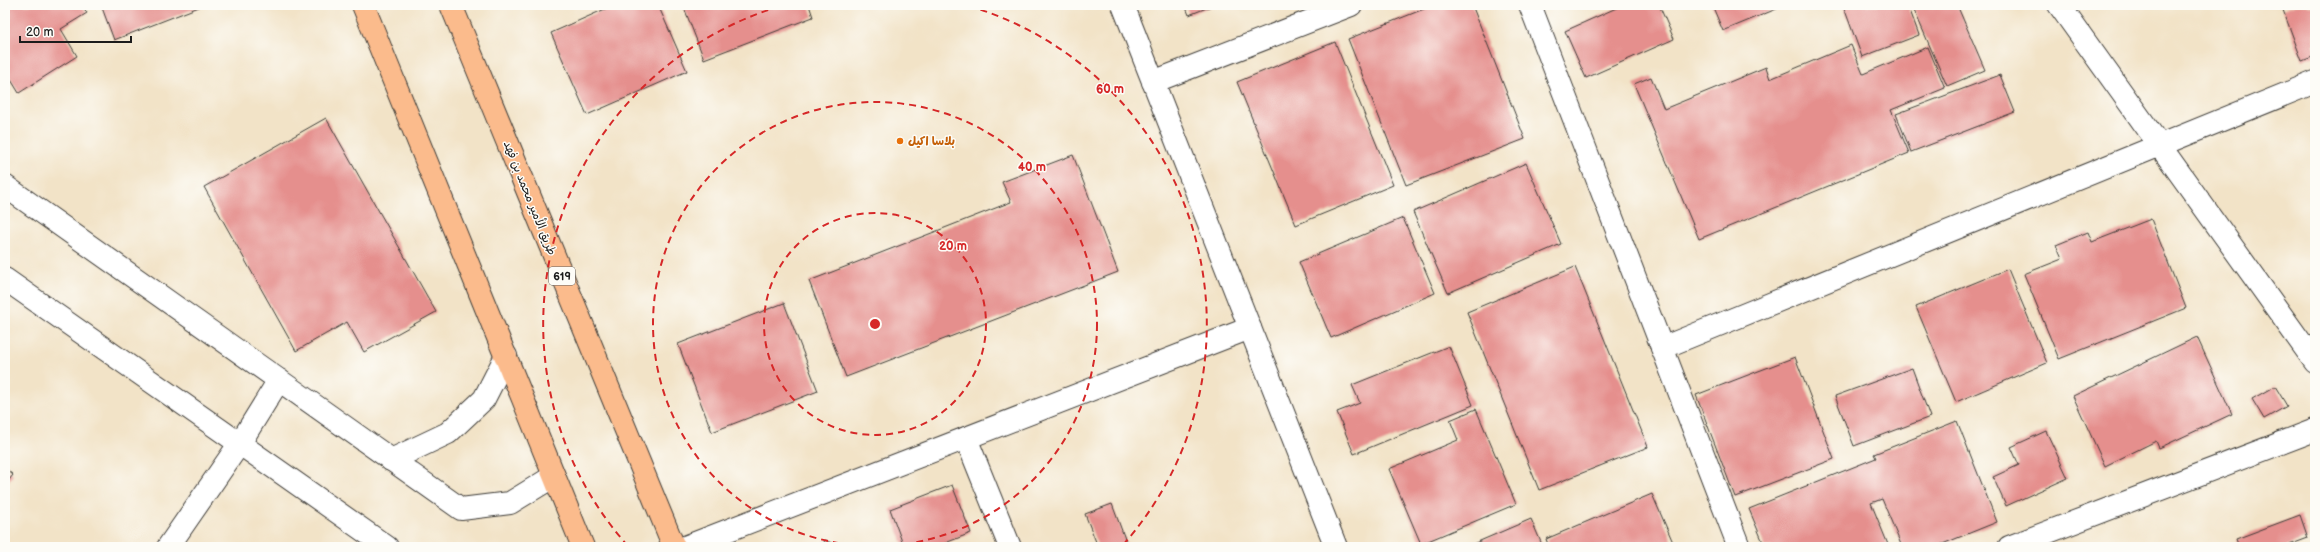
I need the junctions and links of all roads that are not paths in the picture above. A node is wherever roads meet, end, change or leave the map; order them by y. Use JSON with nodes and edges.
{"nodes":[{"id":1,"x":363,"y":5,"type":"edge"},
{"id":2,"x":451,"y":5,"type":"edge"},
{"id":3,"x":1123,"y":5,"type":"edge"},
{"id":4,"x":1351,"y":5,"type":"edge"},
{"id":5,"x":1530,"y":5,"type":"edge"},
{"id":6,"x":2059,"y":5,"type":"edge"},
{"id":7,"x":1153,"y":82,"type":"junction"},
{"id":8,"x":2315,"y":82,"type":"edge"},
{"id":9,"x":2160,"y":145,"type":"junction"},
{"id":10,"x":5,"y":186,"type":"edge"},
{"id":11,"x":5,"y":279,"type":"edge"},
{"id":12,"x":1250,"y":328,"type":"junction"},
{"id":13,"x":1662,"y":348,"type":"junction"},
{"id":14,"x":506,"y":356,"type":"junction"},
{"id":15,"x":2315,"y":362,"type":"edge"},
{"id":16,"x":278,"y":380,"type":"junction"},
{"id":17,"x":2315,"y":430,"type":"edge"},
{"id":18,"x":966,"y":438,"type":"junction"},
{"id":19,"x":240,"y":443,"type":"junction"},
{"id":20,"x":391,"y":460,"type":"junction"},
{"id":21,"x":554,"y":476,"type":"junction"},
{"id":22,"x":168,"y":547,"type":"edge"},
{"id":23,"x":387,"y":547,"type":"edge"},
{"id":24,"x":583,"y":547,"type":"edge"},
{"id":25,"x":674,"y":547,"type":"edge"},
{"id":26,"x":685,"y":547,"type":"edge"},
{"id":27,"x":1010,"y":547,"type":"edge"},
{"id":28,"x":1336,"y":547,"type":"edge"},
{"id":29,"x":1739,"y":547,"type":"edge"},
{"id":30,"x":2009,"y":547,"type":"edge"}],
"edges":[{"from":1,"to":14,"type":"highway"},
{"from":2,"to":25,"type":"highway","name":"طريق الأمير محمد بن فهد","number":"619"},
{"from":3,"to":7,"type":"street"},
{"from":4,"to":7,"type":"street"},
{"from":5,"to":13,"type":"street"},
{"from":6,"to":9,"type":"street"},
{"from":7,"to":12,"type":"street"},
{"from":8,"to":9,"type":"street"},
{"from":9,"to":13,"type":"street"},
{"from":9,"to":15,"type":"street"},
{"from":10,"to":16,"type":"street"},
{"from":11,"to":19,"type":"street"},
{"from":12,"to":18,"type":"street"},
{"from":12,"to":28,"type":"street"},
{"from":13,"to":29,"type":"street"},
{"from":14,"to":20,"type":"street"},
{"from":14,"to":21,"type":"highway"},
{"from":16,"to":19,"type":"street"},
{"from":16,"to":20,"type":"street"},
{"from":17,"to":30,"type":"street"},
{"from":18,"to":26,"type":"street"},
{"from":18,"to":27,"type":"street"},
{"from":19,"to":22,"type":"street"},
{"from":19,"to":23,"type":"street"},
{"from":20,"to":21,"type":"street"},
{"from":21,"to":24,"type":"highway"}]}
